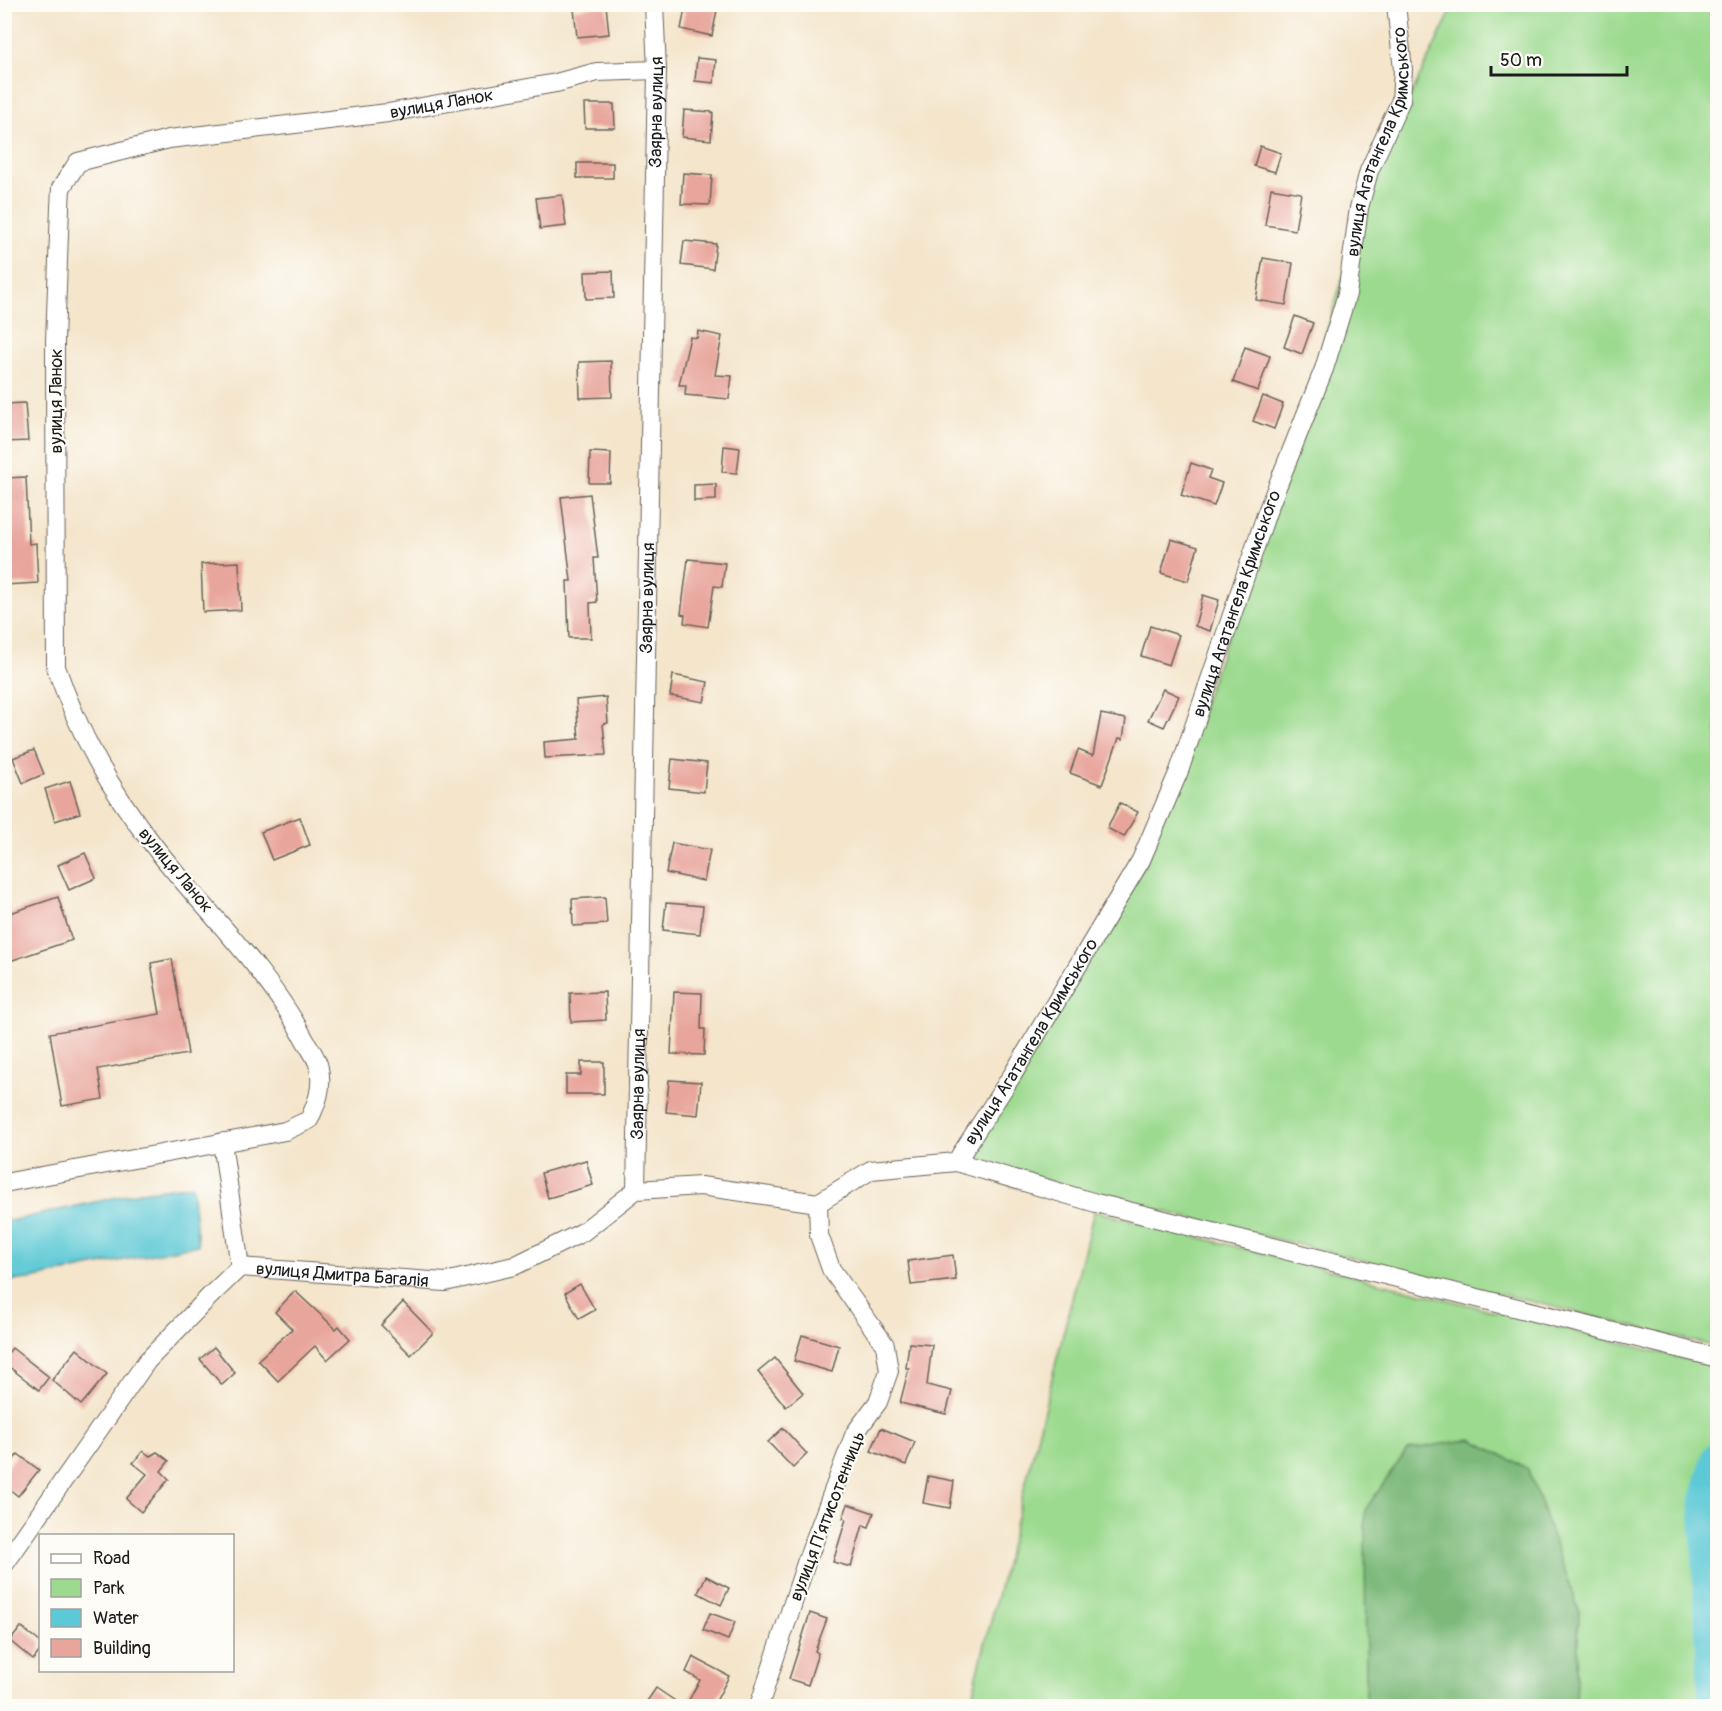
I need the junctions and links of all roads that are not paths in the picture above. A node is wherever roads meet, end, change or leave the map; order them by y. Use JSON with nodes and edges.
{"nodes":[{"id":1,"x":654,"y":4,"type":"edge"},
{"id":2,"x":1396,"y":4,"type":"edge"},
{"id":3,"x":657,"y":70,"type":"junction"},
{"id":4,"x":222,"y":1142,"type":"junction"},
{"id":5,"x":956,"y":1162,"type":"junction"},
{"id":6,"x":4,"y":1183,"type":"edge"},
{"id":7,"x":636,"y":1191,"type":"junction"},
{"id":8,"x":818,"y":1203,"type":"junction"},
{"id":9,"x":240,"y":1267,"type":"junction"},
{"id":10,"x":1718,"y":1358,"type":"edge"},
{"id":11,"x":4,"y":1565,"type":"edge"},
{"id":12,"x":759,"y":1707,"type":"edge"}],
"edges":[{"from":1,"to":3,"type":"street","name":"Заярна вулиця"},
{"from":2,"to":5,"type":"street","name":"вулиця Агатангела Кримського"},
{"from":3,"to":4,"type":"street","name":"вулиця Ланок"},
{"from":3,"to":7,"type":"street","name":"Заярна вулиця"},
{"from":4,"to":6,"type":"street","name":"вулиця Ланок"},
{"from":4,"to":9,"type":"street"},
{"from":5,"to":8,"type":"street"},
{"from":5,"to":10,"type":"street"},
{"from":7,"to":8,"type":"street"},
{"from":7,"to":9,"type":"street","name":"вулиця Дмитра Багалія"},
{"from":8,"to":12,"type":"street","name":"вулиця Пʼятисотенниць"},
{"from":9,"to":11,"type":"street","name":"вулиця Дмитра Багалія"}]}
